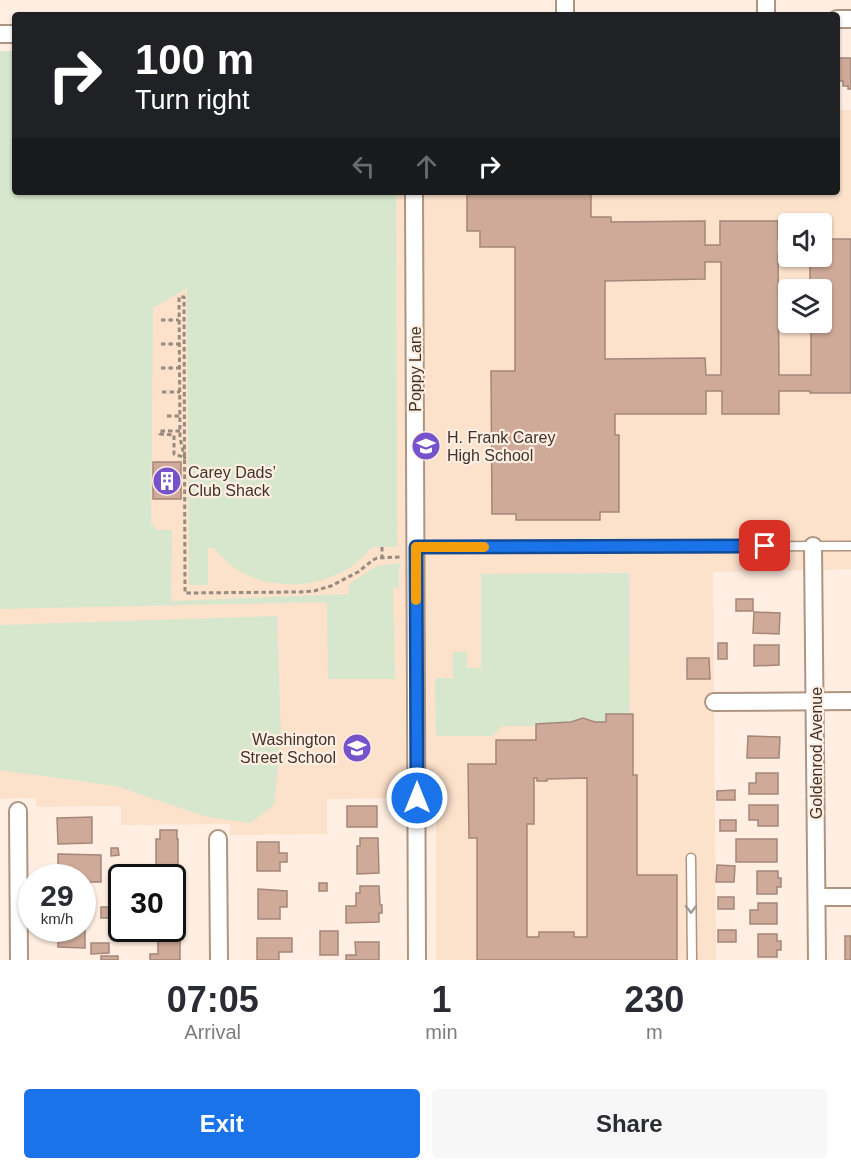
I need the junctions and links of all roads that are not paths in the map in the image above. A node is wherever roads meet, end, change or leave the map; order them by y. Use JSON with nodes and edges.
{"nodes":[{"id":1,"x":414,"y":195,"type":"edge"},
{"id":2,"x":813,"y":546,"type":"junction"},
{"id":3,"x":851,"y":546,"type":"edge"},
{"id":4,"x":416,"y":547,"type":"junction"},
{"id":5,"x":815,"y":701,"type":"junction"},
{"id":6,"x":851,"y":701,"type":"edge"},
{"id":7,"x":714,"y":702,"type":"dead end"},
{"id":8,"x":18,"y":811,"type":"dead end"},
{"id":9,"x":218,"y":838,"type":"dead end"},
{"id":10,"x":691,"y":858,"type":"dead end"},
{"id":11,"x":817,"y":897,"type":"junction"},
{"id":12,"x":851,"y":897,"type":"edge"},
{"id":13,"x":19,"y":960,"type":"edge"},
{"id":14,"x":219,"y":960,"type":"edge"},
{"id":15,"x":417,"y":960,"type":"edge"},
{"id":16,"x":692,"y":960,"type":"edge"},
{"id":17,"x":817,"y":960,"type":"edge"}],
"edges":[{"from":1,"to":4,"type":"street","name":"Poppy Lane"},
{"from":2,"to":3,"type":"lane"},
{"from":2,"to":4,"type":"lane"},
{"from":2,"to":5,"type":"street","name":"Goldenrod Avenue"},
{"from":4,"to":15,"type":"street","name":"Poppy Lane"},
{"from":5,"to":6,"type":"street"},
{"from":5,"to":7,"type":"street"},
{"from":5,"to":11,"type":"street","name":"Goldenrod Avenue"},
{"from":8,"to":13,"type":"street"},
{"from":9,"to":14,"type":"street"},
{"from":10,"to":16,"type":"lane","one_way":true},
{"from":11,"to":12,"type":"street"},
{"from":11,"to":17,"type":"street","name":"Goldenrod Avenue"}]}
